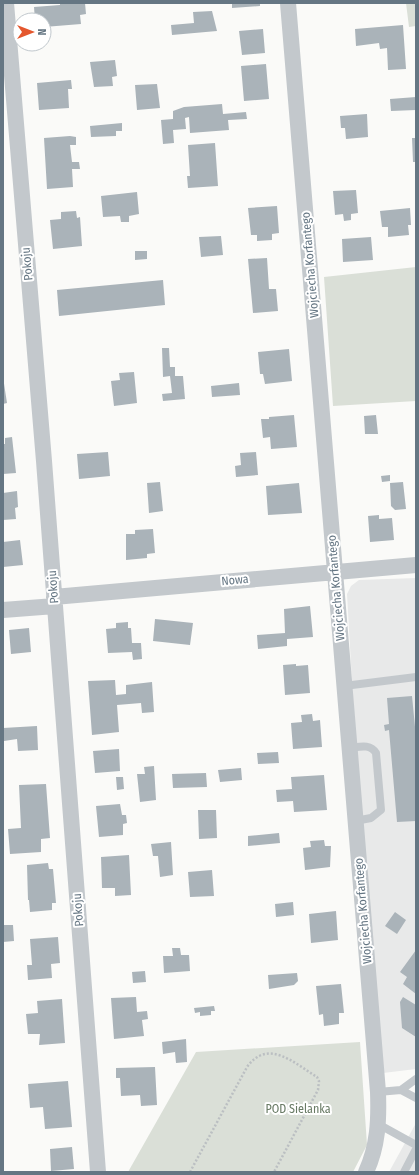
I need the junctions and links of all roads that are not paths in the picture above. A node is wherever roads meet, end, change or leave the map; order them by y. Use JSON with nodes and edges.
{"nodes":[{"id":1,"x":6,"y":3,"type":"edge"},
{"id":2,"x":288,"y":3,"type":"edge"},
{"id":3,"x":416,"y":565,"type":"edge"},
{"id":4,"x":335,"y":571,"type":"junction"},
{"id":5,"x":54,"y":601,"type":"junction"},
{"id":6,"x":3,"y":610,"type":"edge"},
{"id":7,"x":416,"y":677,"type":"edge"},
{"id":8,"x":344,"y":686,"type":"junction"},
{"id":9,"x":349,"y":748,"type":"junction"},
{"id":10,"x":355,"y":821,"type":"junction"},
{"id":11,"x":416,"y":1079,"type":"edge"},
{"id":12,"x":401,"y":1090,"type":"junction"},
{"id":13,"x":378,"y":1092,"type":"junction"},
{"id":14,"x":416,"y":1098,"type":"edge"},
{"id":15,"x":378,"y":1124,"type":"junction"},
{"id":16,"x":416,"y":1145,"type":"edge"},
{"id":17,"x":416,"y":1149,"type":"edge"},
{"id":18,"x":98,"y":1172,"type":"edge"},
{"id":19,"x":366,"y":1172,"type":"edge"},
{"id":20,"x":404,"y":1172,"type":"edge"}],
"edges":[{"from":1,"to":5,"type":"street","name":"Pokoju"},
{"from":2,"to":4,"type":"street","name":"Wojciecha Korfantego"},
{"from":3,"to":4,"type":"street","name":"Nowa"},
{"from":4,"to":5,"type":"street","name":"Nowa"},
{"from":4,"to":8,"type":"street","name":"Wojciecha Korfantego"},
{"from":5,"to":6,"type":"street","name":"Nowa"},
{"from":5,"to":18,"type":"street","name":"Pokoju"},
{"from":7,"to":8,"type":"lane"},
{"from":8,"to":9,"type":"street","name":"Wojciecha Korfantego"},
{"from":9,"to":10,"type":"street","name":"Wojciecha Korfantego"},
{"from":9,"to":10,"type":"lane"},
{"from":10,"to":13,"type":"street","name":"Wojciecha Korfantego"},
{"from":11,"to":12,"type":"lane"},
{"from":12,"to":13,"type":"lane"},
{"from":12,"to":14,"type":"lane"},
{"from":13,"to":15,"type":"street","name":"Wojciecha Korfantego"},
{"from":15,"to":16,"type":"lane"},
{"from":15,"to":19,"type":"street","name":"Wojciecha Korfantego"},
{"from":17,"to":20,"type":"lane"}]}
